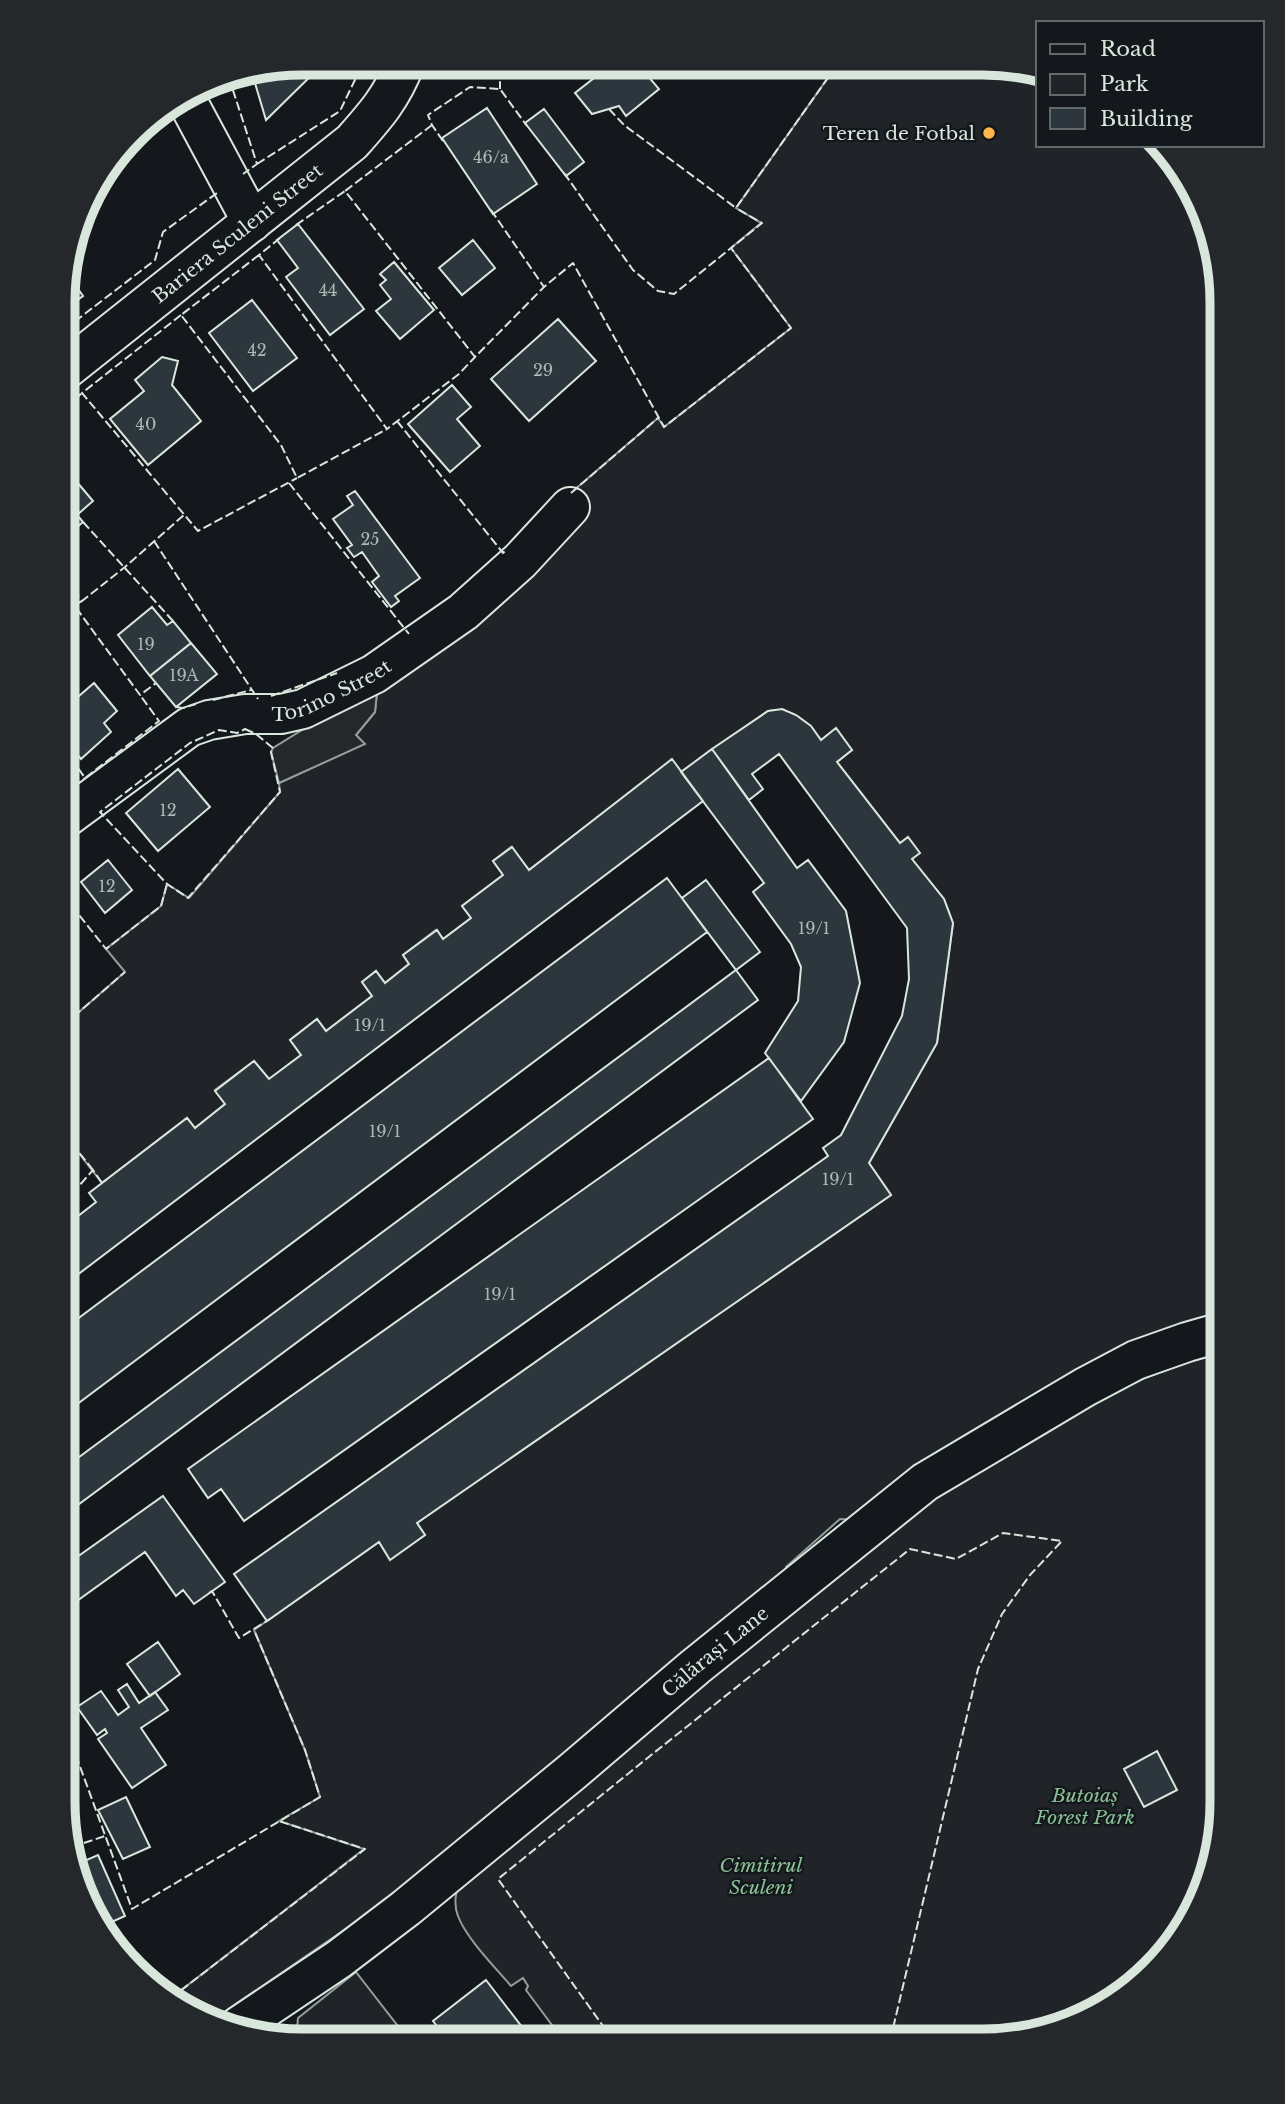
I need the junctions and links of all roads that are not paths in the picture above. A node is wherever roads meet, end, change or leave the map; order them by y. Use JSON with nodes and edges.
{"nodes":[{"id":1,"x":399,"y":76,"type":"edge"},
{"id":2,"x":190,"y":106,"type":"edge"},
{"id":3,"x":252,"y":222,"type":"junction"},
{"id":4,"x":75,"y":362,"type":"edge"},
{"id":5,"x":570,"y":507,"type":"dead end"},
{"id":6,"x":75,"y":811,"type":"edge"},
{"id":7,"x":1209,"y":1336,"type":"edge"},
{"id":8,"x":246,"y":2022,"type":"edge"}],
"edges":[{"from":1,"to":3,"type":"street","name":"Bariera Sculeni Street"},
{"from":2,"to":3,"type":"street"},
{"from":3,"to":4,"type":"street","name":"Bariera Sculeni Street"},
{"from":5,"to":6,"type":"street","name":"Torino Street"},
{"from":7,"to":8,"type":"street","name":"Călărași Lane"}]}
